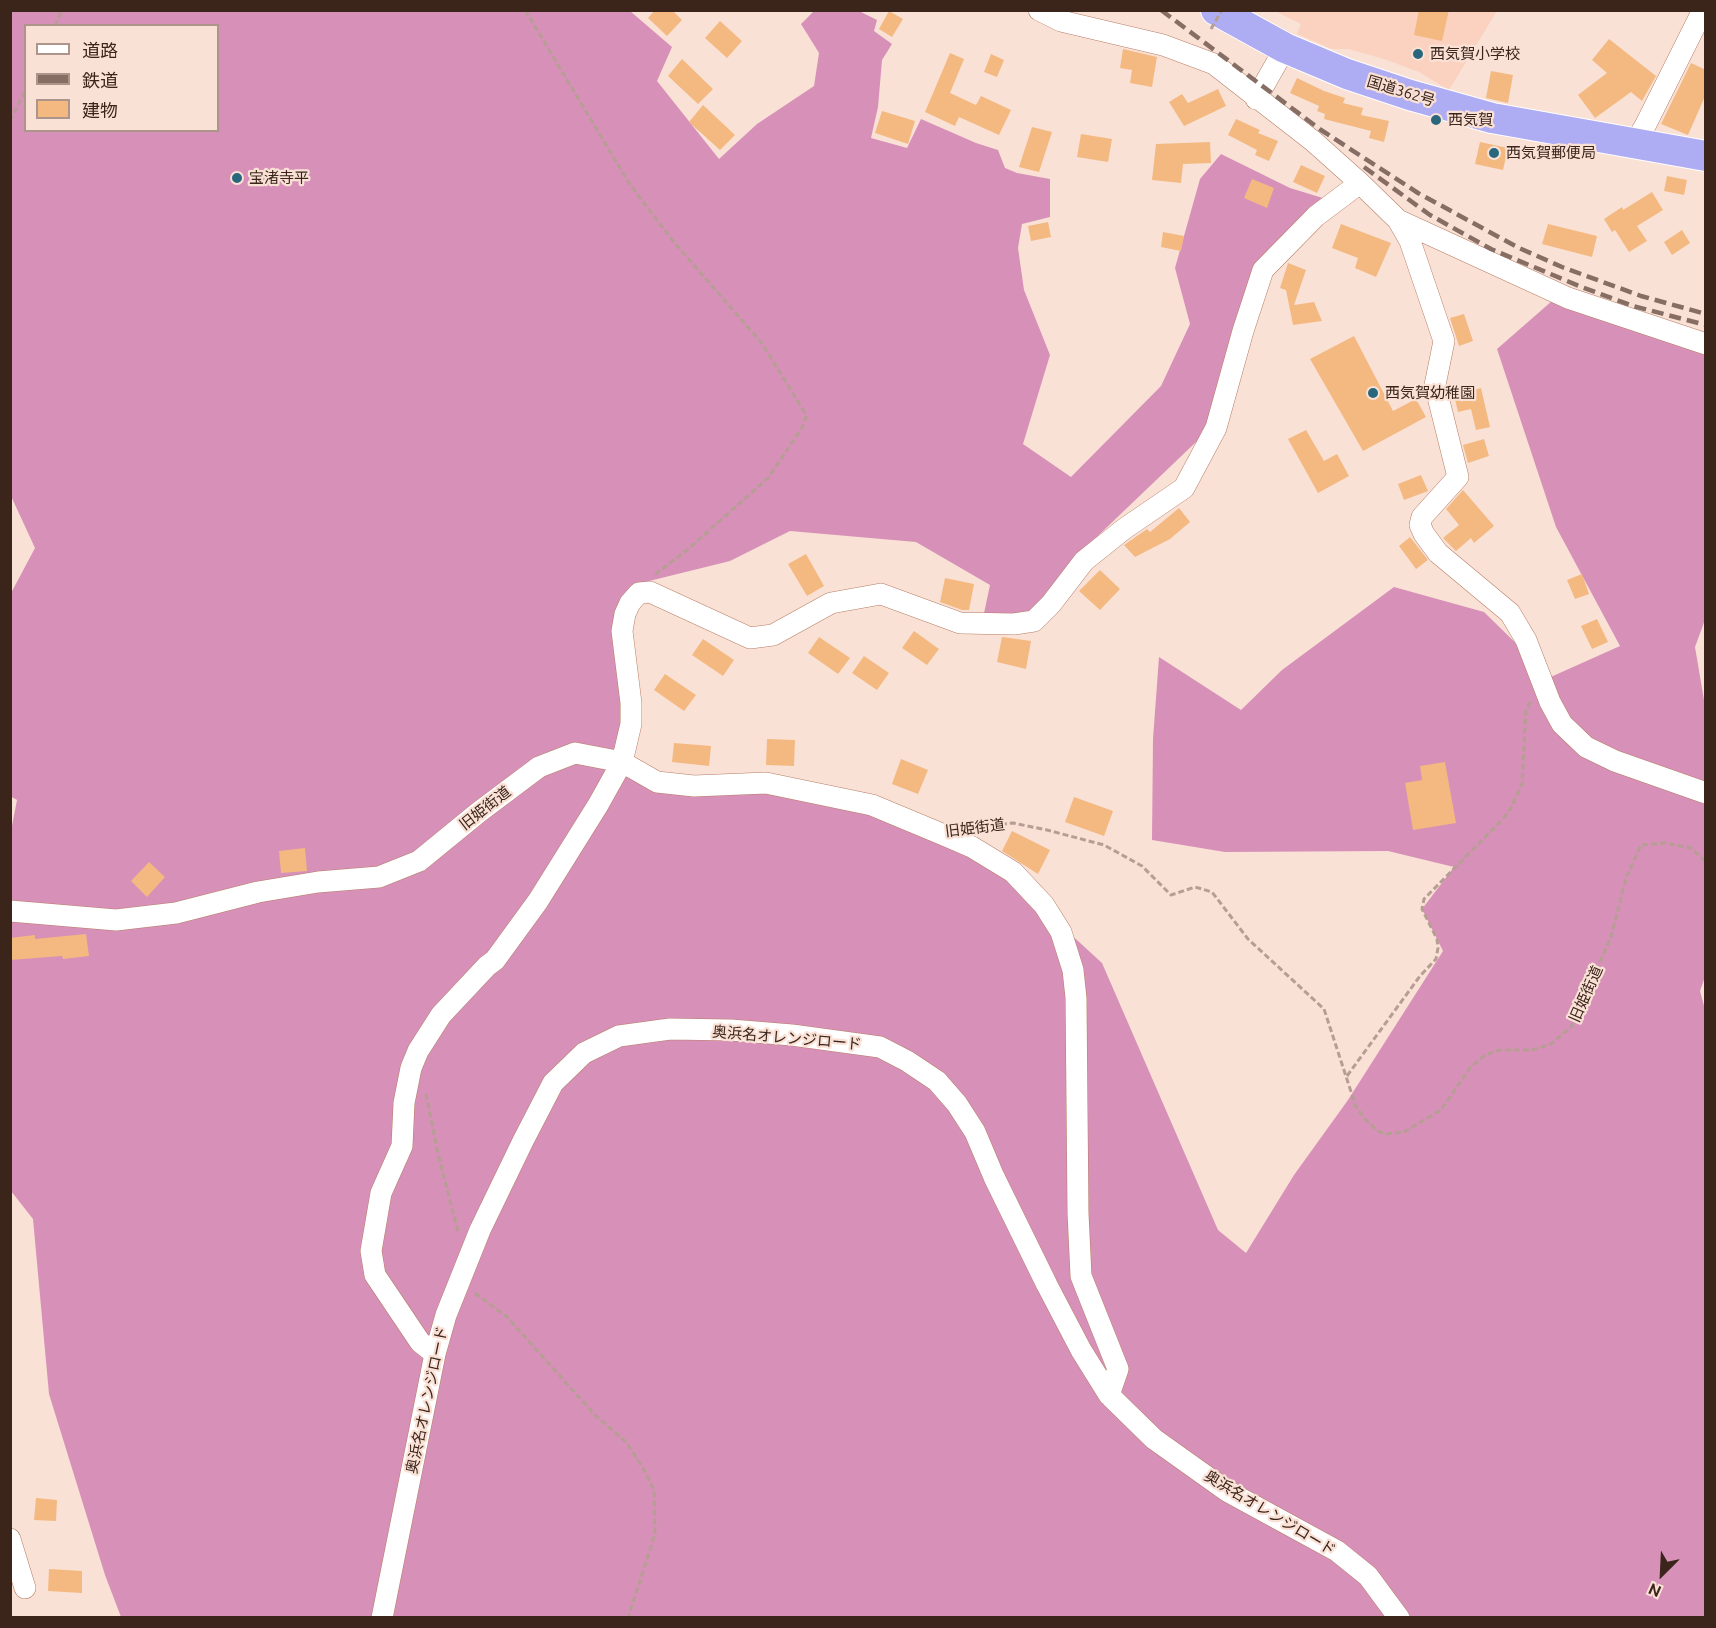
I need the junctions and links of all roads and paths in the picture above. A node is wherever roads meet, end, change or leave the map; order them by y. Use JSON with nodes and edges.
{"nodes":[{"id":1,"x":62,"y":10,"type":"edge"},
{"id":2,"x":525,"y":10,"type":"edge"},
{"id":3,"x":1039,"y":10,"type":"edge"},
{"id":4,"x":1222,"y":10,"type":"edge"},
{"id":5,"x":1703,"y":10,"type":"edge"},
{"id":6,"x":1213,"y":20,"type":"edge"},
{"id":7,"x":56,"y":24,"type":"edge"},
{"id":8,"x":1285,"y":48,"type":"junction"},
{"id":9,"x":24,"y":93,"type":"edge"},
{"id":10,"x":1256,"y":99,"type":"junction"},
{"id":11,"x":10,"y":121,"type":"edge"},
{"id":12,"x":1635,"y":143,"type":"junction"},
{"id":13,"x":1706,"y":156,"type":"edge"},
{"id":14,"x":1360,"y":183,"type":"junction"},
{"id":15,"x":1398,"y":220,"type":"junction"},
{"id":16,"x":1706,"y":344,"type":"edge"},
{"id":17,"x":639,"y":593,"type":"junction"},
{"id":18,"x":1541,"y":678,"type":"junction"},
{"id":19,"x":622,"y":762,"type":"junction"},
{"id":20,"x":1706,"y":794,"type":"edge"},
{"id":21,"x":944,"y":835,"type":"junction"},
{"id":22,"x":1706,"y":862,"type":"edge"},
{"id":23,"x":10,"y":911,"type":"edge"},
{"id":24,"x":411,"y":1068,"type":"junction"},
{"id":25,"x":1347,"y":1076,"type":"junction"},
{"id":26,"x":458,"y":1238,"type":"dead end"},
{"id":27,"x":460,"y":1282,"type":"junction"},
{"id":28,"x":435,"y":1354,"type":"junction"},
{"id":29,"x":1109,"y":1395,"type":"junction"},
{"id":30,"x":10,"y":1539,"type":"edge"},
{"id":31,"x":24,"y":1588,"type":"dead end"},
{"id":32,"x":382,"y":1617,"type":"edge"},
{"id":33,"x":628,"y":1617,"type":"edge"},
{"id":34,"x":1399,"y":1617,"type":"edge"}],
"edges":[{"from":1,"to":7,"type":"path"},
{"from":2,"to":17,"type":"path"},
{"from":3,"to":10,"type":"street"},
{"from":4,"to":6,"type":"path","bridge":true},
{"from":5,"to":12,"type":"street"},
{"from":6,"to":8,"type":"highway","name":"国道362号"},
{"from":8,"to":10,"type":"street"},
{"from":8,"to":12,"type":"highway","name":"国道362号"},
{"from":9,"to":11,"type":"path"},
{"from":10,"to":14,"type":"street"},
{"from":12,"to":13,"type":"highway","name":"国道362号"},
{"from":14,"to":15,"type":"street"},
{"from":14,"to":17,"type":"street"},
{"from":15,"to":16,"type":"street"},
{"from":15,"to":18,"type":"street"},
{"from":17,"to":19,"type":"street"},
{"from":18,"to":20,"type":"street"},
{"from":18,"to":25,"type":"path"},
{"from":19,"to":21,"type":"street","name":"旧姫街道"},
{"from":19,"to":23,"type":"street","name":"旧姫街道"},
{"from":19,"to":24,"type":"street"},
{"from":21,"to":25,"type":"path","name":"旧姫街道"},
{"from":21,"to":29,"type":"street"},
{"from":22,"to":25,"type":"path","name":"旧姫街道"},
{"from":24,"to":26,"type":"path"},
{"from":24,"to":28,"type":"street"},
{"from":27,"to":28,"type":"street","name":"奥浜名オレンジロード"},
{"from":27,"to":29,"type":"street","name":"奥浜名オレンジロード"},
{"from":27,"to":33,"type":"path"},
{"from":28,"to":32,"type":"street","name":"奥浜名オレンジロード"},
{"from":29,"to":34,"type":"street","name":"奥浜名オレンジロード"},
{"from":30,"to":31,"type":"street"}]}
